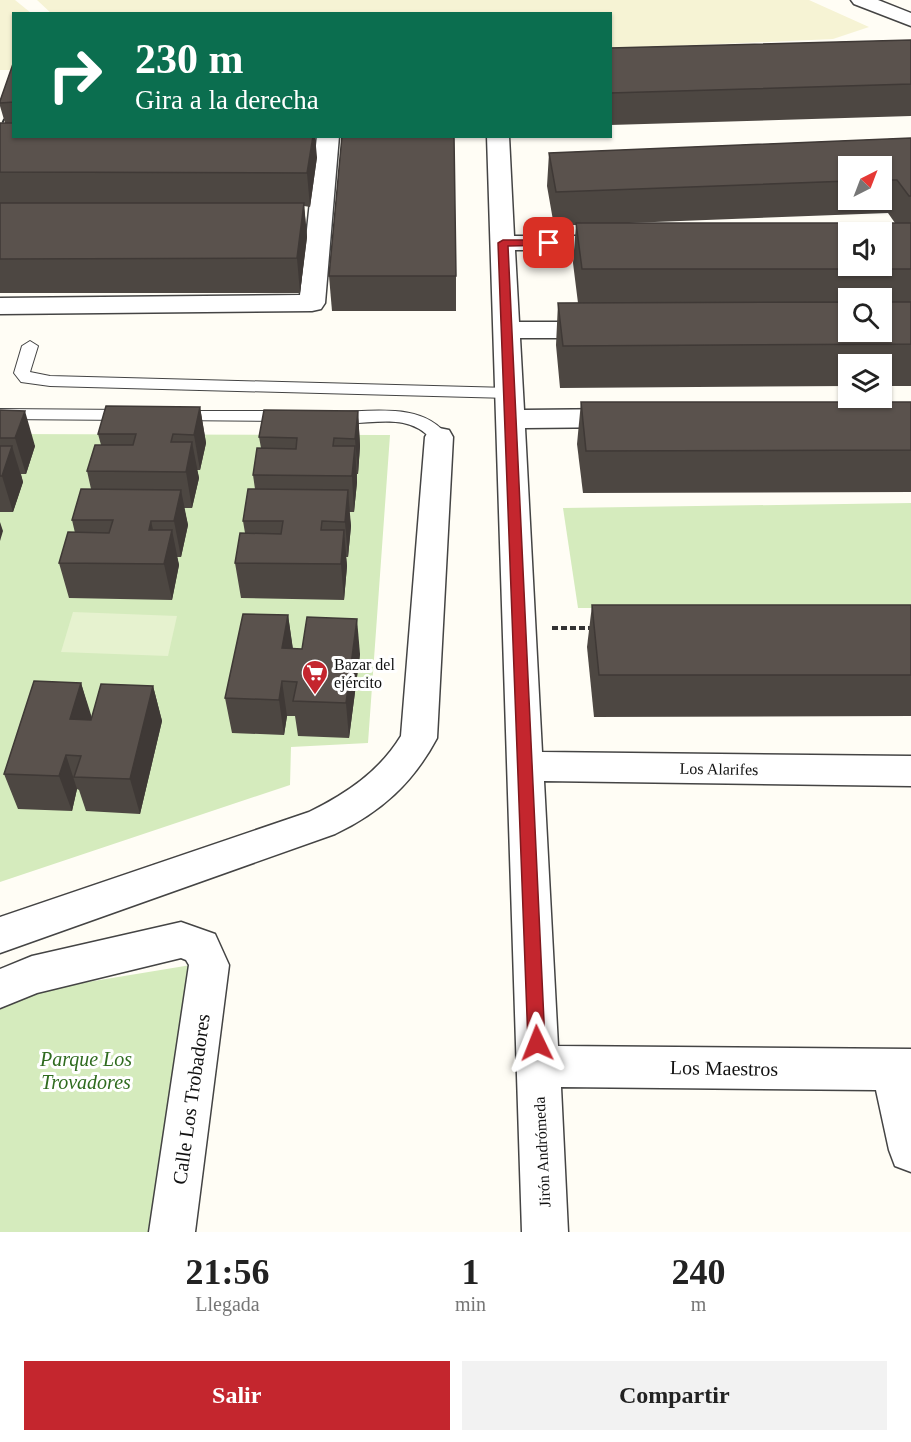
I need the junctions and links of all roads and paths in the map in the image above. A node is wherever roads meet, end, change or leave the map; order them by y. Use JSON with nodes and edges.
{"nodes":[{"id":1,"x":861,"y":0,"type":"edge"},
{"id":2,"x":911,"y":20,"type":"edge"},
{"id":3,"x":9,"y":107,"type":"edge"},
{"id":4,"x":0,"y":128,"type":"edge"},
{"id":5,"x":498,"y":138,"type":"edge"},
{"id":6,"x":320,"y":140,"type":"edge"},
{"id":7,"x":503,"y":243,"type":"junction"},
{"id":8,"x":646,"y":243,"type":"edge"},
{"id":9,"x":0,"y":306,"type":"edge"},
{"id":10,"x":507,"y":330,"type":"junction"},
{"id":11,"x":625,"y":330,"type":"edge"},
{"id":12,"x":30,"y":345,"type":"dead end"},
{"id":13,"x":510,"y":406,"type":"junction"},
{"id":14,"x":0,"y":414,"type":"edge"},
{"id":15,"x":652,"y":418,"type":"edge"},
{"id":16,"x":439,"y":437,"type":"joint"},
{"id":17,"x":602,"y":627,"type":"edge"},
{"id":18,"x":519,"y":628,"type":"junction"},
{"id":19,"x":526,"y":766,"type":"junction"},
{"id":20,"x":911,"y":771,"type":"edge"},
{"id":21,"x":0,"y":935,"type":"edge"},
{"id":22,"x":0,"y":989,"type":"edge"},
{"id":23,"x":537,"y":1066,"type":"junction"},
{"id":24,"x":902,"y":1070,"type":"edge"},
{"id":25,"x":911,"y":1150,"type":"edge"},
{"id":26,"x":172,"y":1232,"type":"edge"},
{"id":27,"x":545,"y":1232,"type":"edge"}],
"edges":[{"from":1,"to":2,"type":"street"},
{"from":3,"to":4,"type":"path"},
{"from":5,"to":7,"type":"street","name":"Jirón Andrómeda"},
{"from":6,"to":9,"type":"street"},
{"from":7,"to":8,"type":"street"},
{"from":7,"to":10,"type":"street","name":"Jirón Andrómeda"},
{"from":10,"to":11,"type":"street"},
{"from":10,"to":13,"type":"street","name":"Jirón Andrómeda"},
{"from":12,"to":13,"type":"lane"},
{"from":13,"to":15,"type":"street"},
{"from":13,"to":18,"type":"street","name":"Jirón Andrómeda"},
{"from":14,"to":16,"type":"lane"},
{"from":16,"to":21,"type":"street"},
{"from":17,"to":18,"type":"path"},
{"from":18,"to":19,"type":"street","name":"Jirón Andrómeda"},
{"from":19,"to":20,"type":"street","name":"Los Alarifes"},
{"from":19,"to":23,"type":"street","name":"Jirón Andrómeda"},
{"from":22,"to":26,"type":"street","name":"Calle Los Trobadores"},
{"from":23,"to":24,"type":"street","name":"Los Maestros"},
{"from":23,"to":27,"type":"street","name":"Jirón Andrómeda"},
{"from":24,"to":25,"type":"street"}]}
